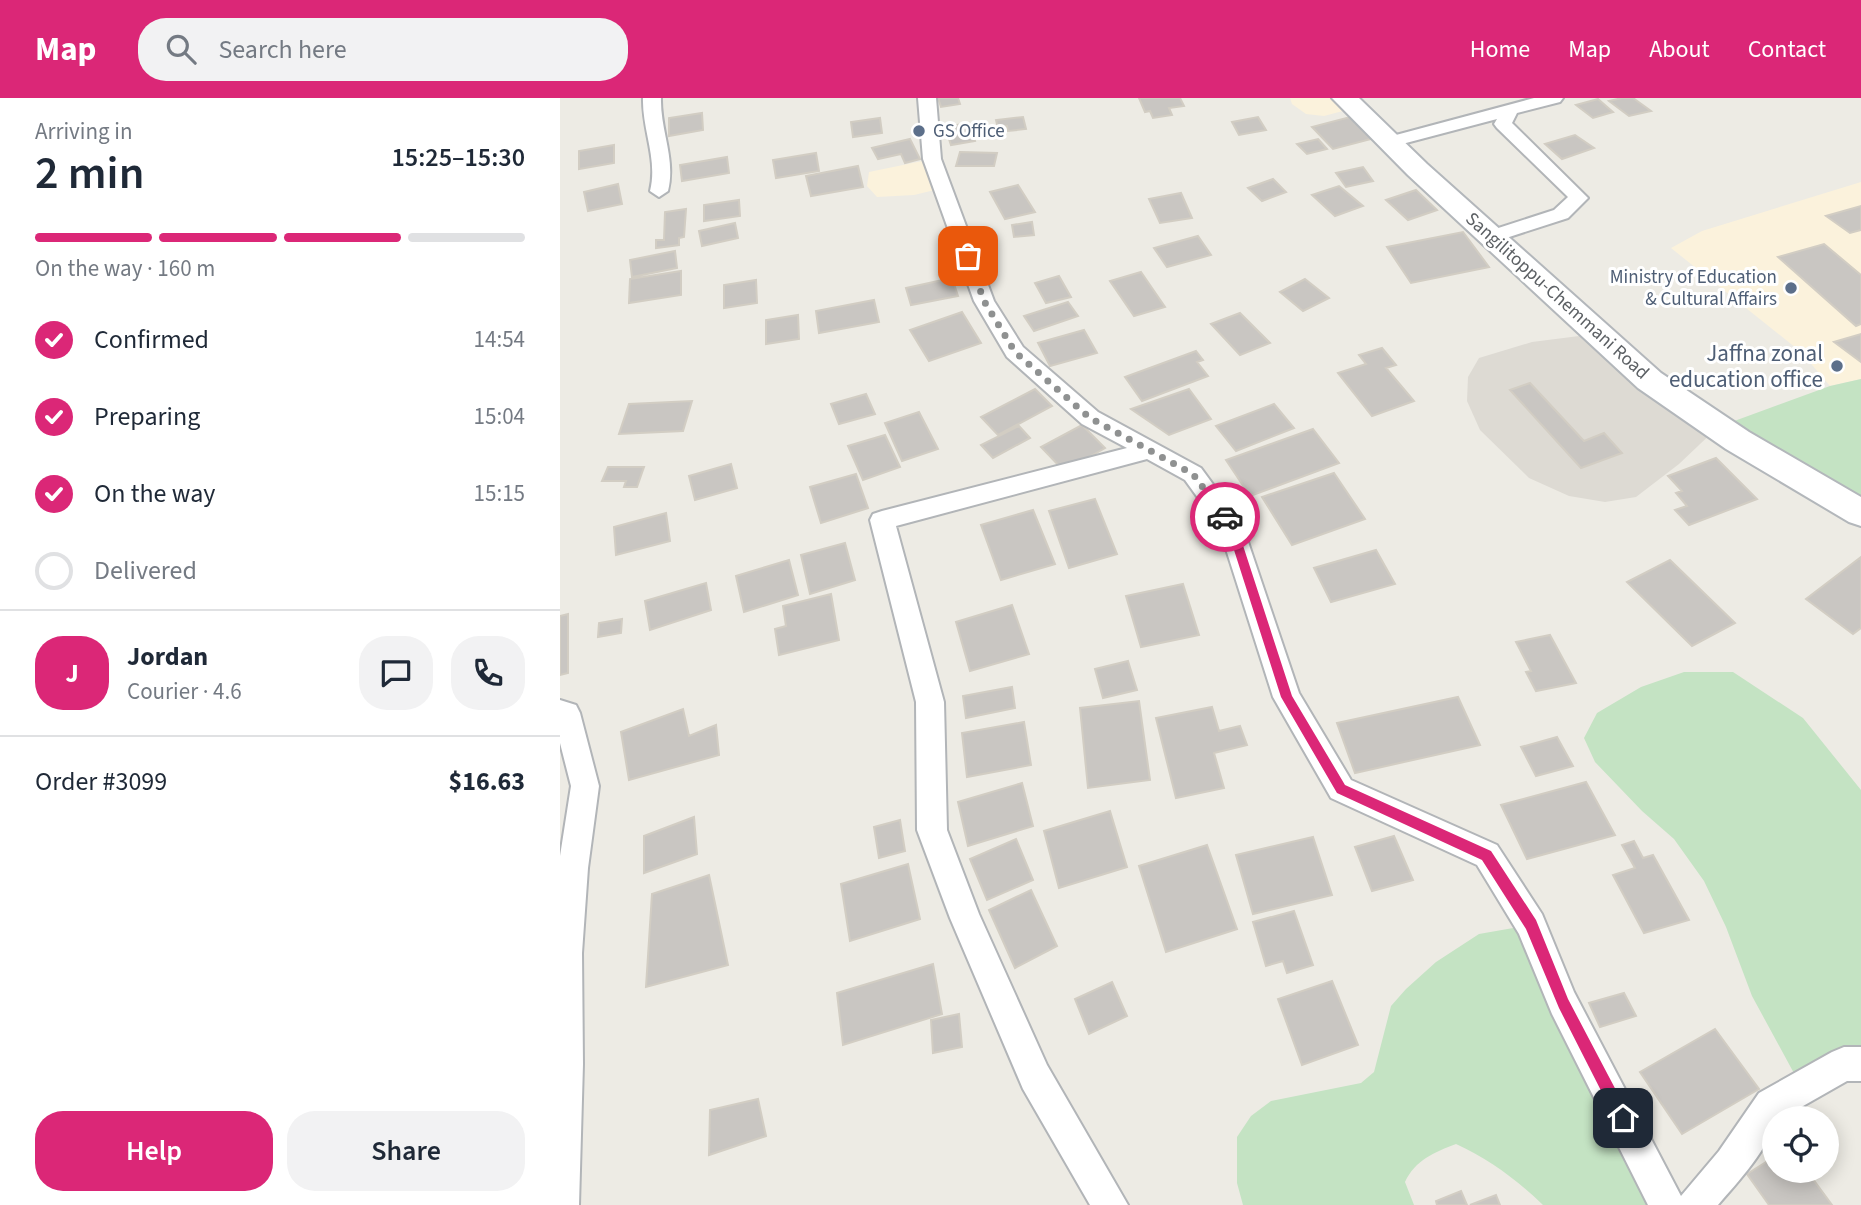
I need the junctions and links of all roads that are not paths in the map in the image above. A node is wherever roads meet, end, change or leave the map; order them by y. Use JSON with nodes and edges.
{"nodes":[{"id":1,"x":652,"y":98,"type":"edge"},
{"id":2,"x":927,"y":98,"type":"edge"},
{"id":3,"x":1345,"y":98,"type":"edge"},
{"id":4,"x":1554,"y":98,"type":"edge"},
{"id":5,"x":1510,"y":109,"type":"junction"},
{"id":6,"x":1387,"y":143,"type":"junction"},
{"id":7,"x":659,"y":191,"type":"dead end"},
{"id":8,"x":1490,"y":237,"type":"junction"},
{"id":9,"x":1152,"y":450,"type":"junction"},
{"id":10,"x":1861,"y":513,"type":"edge"},
{"id":11,"x":560,"y":712,"type":"edge"},
{"id":12,"x":1861,"y":1065,"type":"edge"},
{"id":13,"x":561,"y":1205,"type":"edge"},
{"id":14,"x":1110,"y":1205,"type":"edge"},
{"id":15,"x":1667,"y":1205,"type":"edge"},
{"id":16,"x":1695,"y":1205,"type":"edge"}],
"edges":[{"from":1,"to":7,"type":"street"},
{"from":2,"to":9,"type":"street"},
{"from":3,"to":6,"type":"main road","name":"Sangilitoppu-Chemmani Road"},
{"from":4,"to":5,"type":"street"},
{"from":5,"to":6,"type":"street"},
{"from":5,"to":8,"type":"street"},
{"from":6,"to":8,"type":"main road","name":"Sangilitoppu-Chemmani Road"},
{"from":8,"to":10,"type":"main road","name":"Sangilitoppu-Chemmani Road"},
{"from":9,"to":14,"type":"street"},
{"from":9,"to":15,"type":"street"},
{"from":11,"to":13,"type":"street"},
{"from":12,"to":16,"type":"street"}]}
